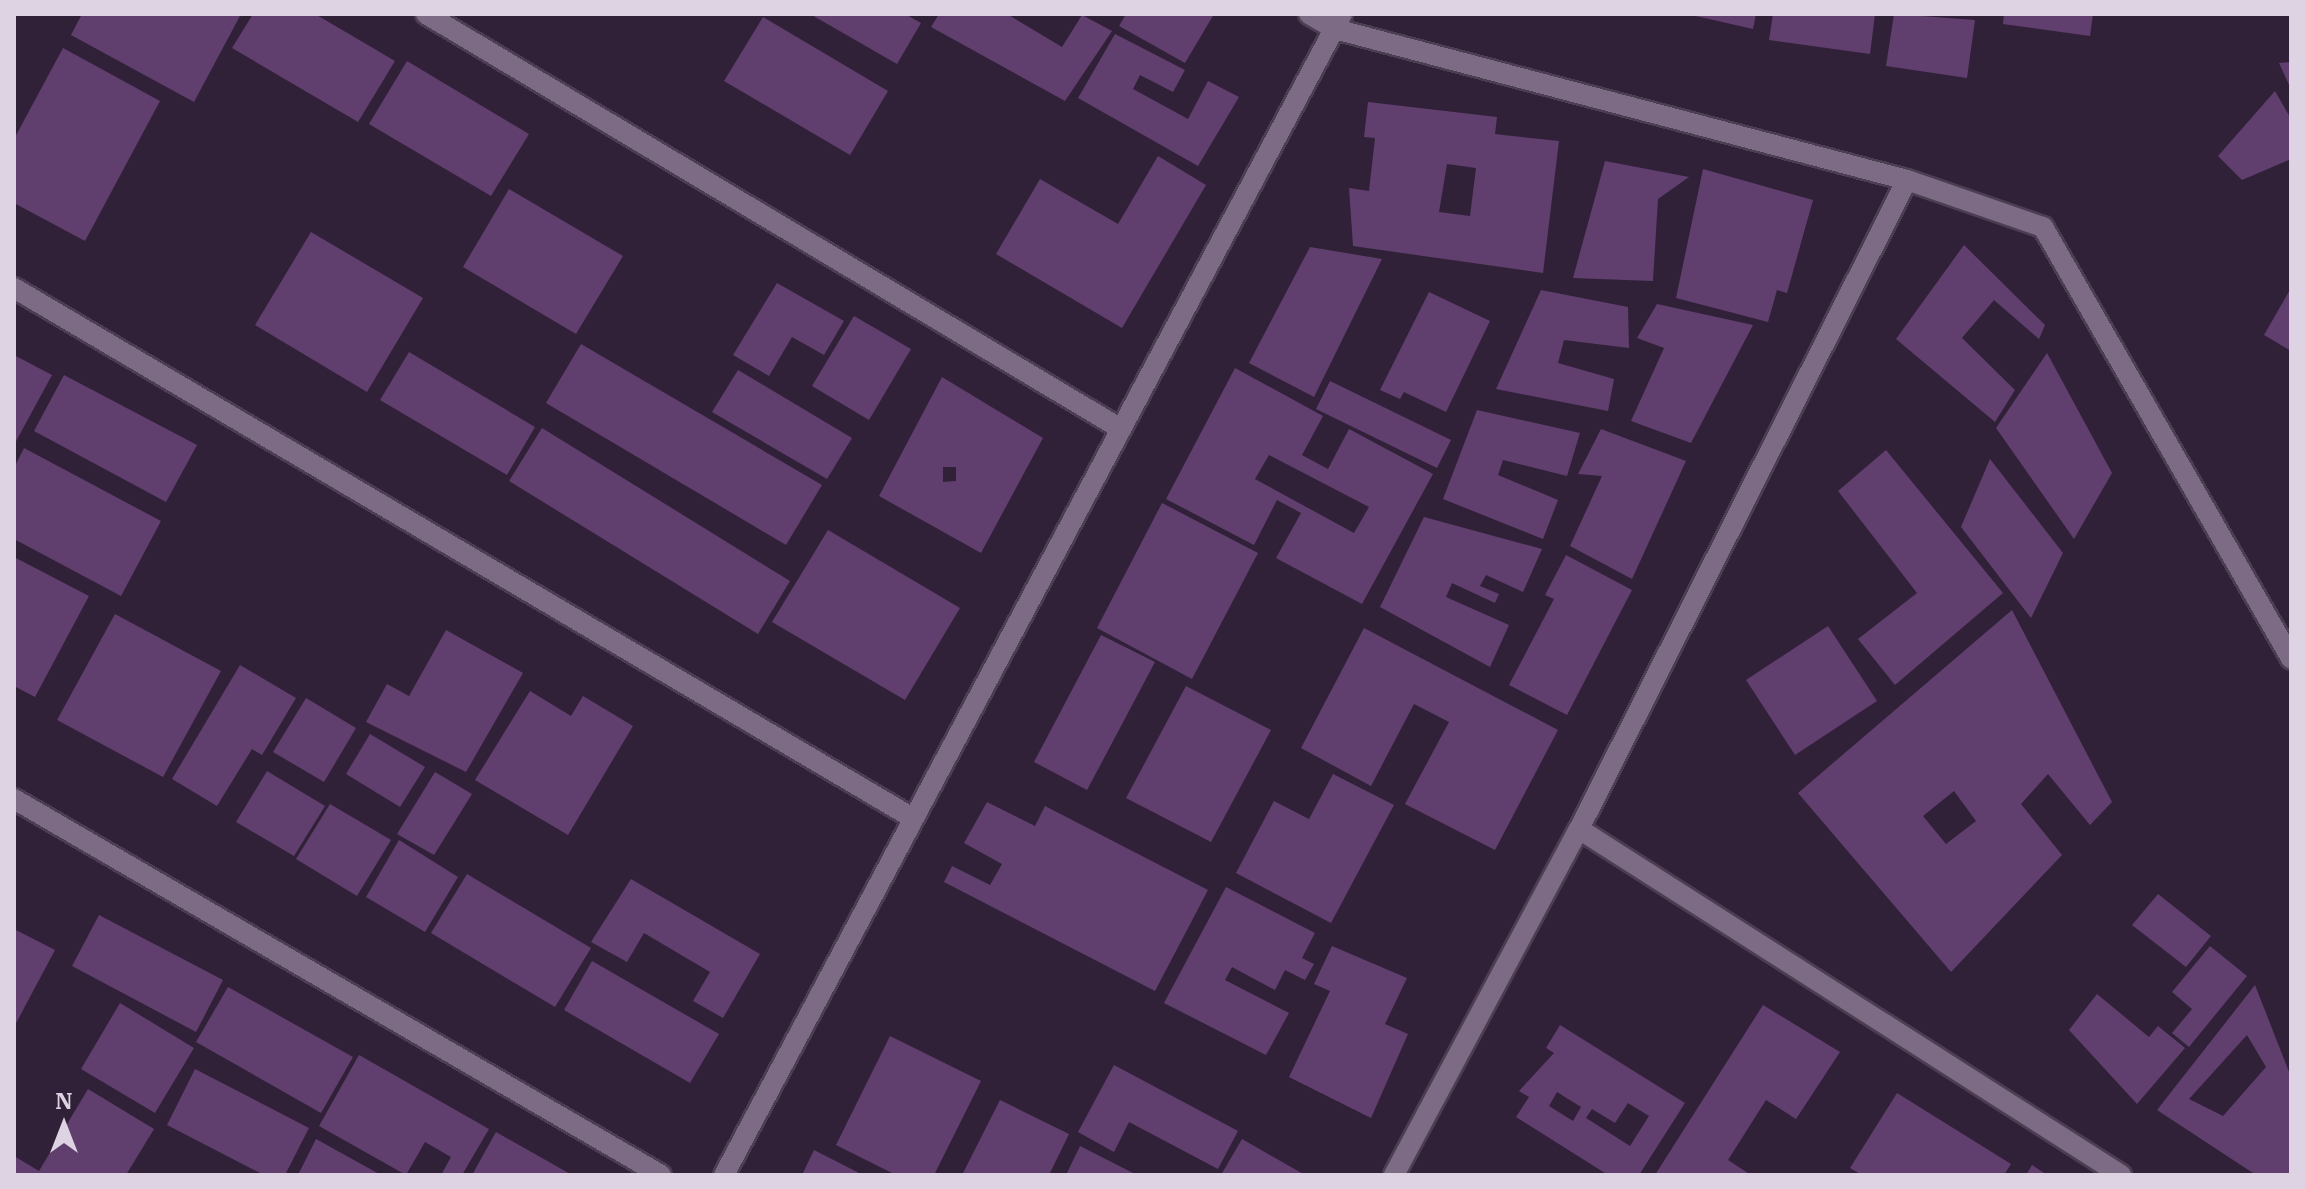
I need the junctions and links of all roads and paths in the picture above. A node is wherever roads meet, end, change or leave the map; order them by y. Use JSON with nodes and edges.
{"nodes":[{"id":1,"x":426,"y":14,"type":"edge"},
{"id":2,"x":1309,"y":14,"type":"edge"},
{"id":3,"x":1338,"y":22,"type":"edge"},
{"id":4,"x":1907,"y":180,"type":"junction"},
{"id":5,"x":14,"y":288,"type":"edge"},
{"id":6,"x":1121,"y":429,"type":"junction"},
{"id":7,"x":2291,"y":659,"type":"edge"},
{"id":8,"x":14,"y":799,"type":"edge"},
{"id":9,"x":911,"y":817,"type":"junction"},
{"id":10,"x":1579,"y":829,"type":"junction"},
{"id":11,"x":661,"y":1175,"type":"edge"},
{"id":12,"x":724,"y":1175,"type":"edge"},
{"id":13,"x":1394,"y":1175,"type":"edge"},
{"id":14,"x":2121,"y":1175,"type":"edge"}],
"edges":[{"from":1,"to":6,"type":"street"},
{"from":2,"to":3,"type":"street"},
{"from":3,"to":4,"type":"street"},
{"from":3,"to":6,"type":"street"},
{"from":4,"to":7,"type":"street"},
{"from":4,"to":10,"type":"street"},
{"from":5,"to":9,"type":"street"},
{"from":6,"to":9,"type":"street"},
{"from":8,"to":11,"type":"street"},
{"from":9,"to":12,"type":"street"},
{"from":10,"to":13,"type":"street"},
{"from":10,"to":14,"type":"street"}]}
